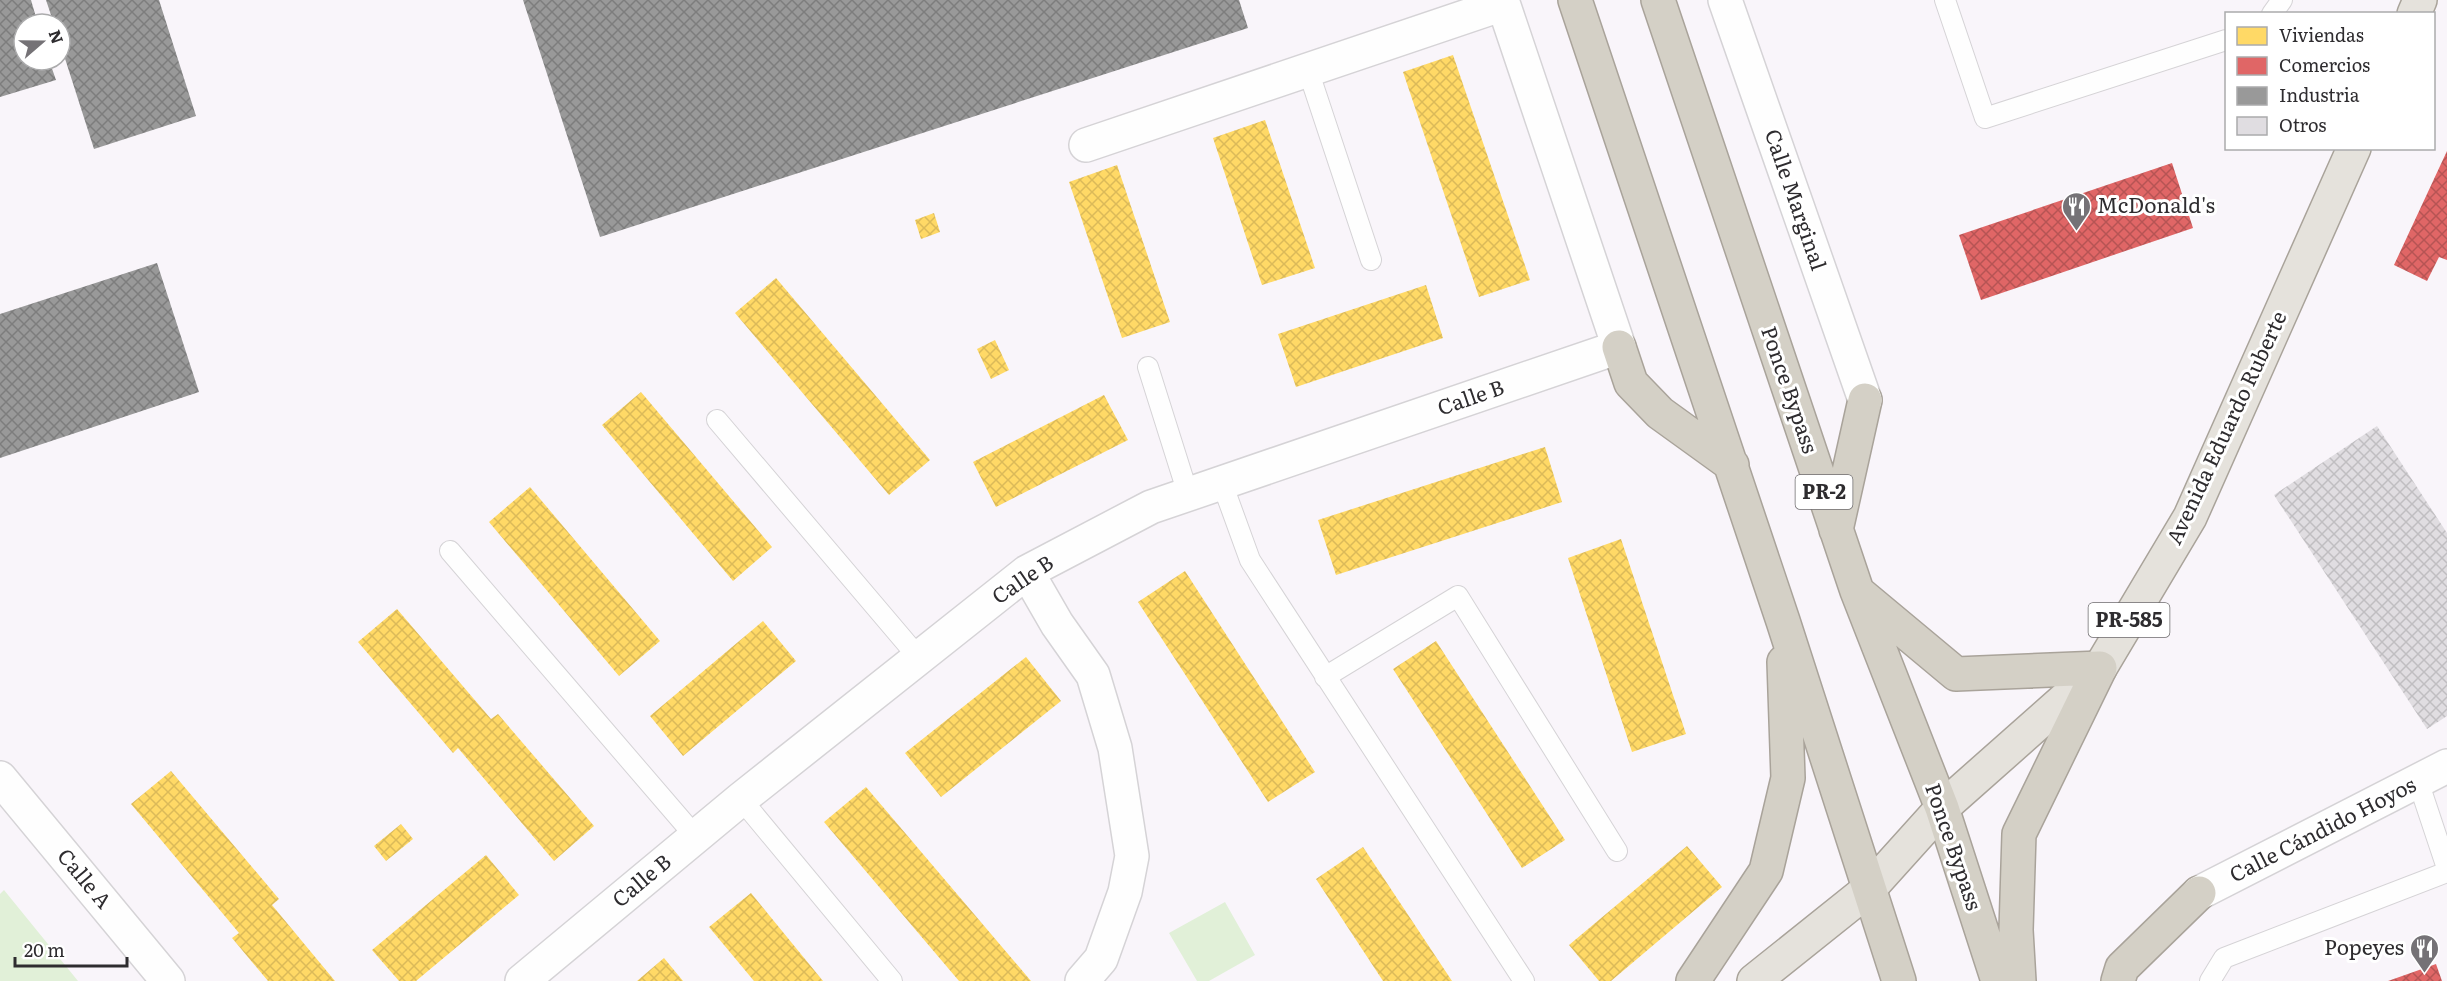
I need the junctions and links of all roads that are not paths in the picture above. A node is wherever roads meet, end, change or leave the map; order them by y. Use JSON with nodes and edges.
{"nodes":[{"id":1,"x":1575,"y":0,"type":"edge"},
{"id":2,"x":1658,"y":0,"type":"edge"},
{"id":3,"x":1725,"y":0,"type":"edge"},
{"id":4,"x":1945,"y":0,"type":"edge"},
{"id":5,"x":1503,"y":2,"type":"edge"},
{"id":6,"x":2225,"y":40,"type":"edge"},
{"id":7,"x":1308,"y":70,"type":"junction"},
{"id":8,"x":1086,"y":145,"type":"dead end"},
{"id":9,"x":2353,"y":150,"type":"edge"},
{"id":10,"x":1371,"y":260,"type":"dead end"},
{"id":11,"x":1619,"y":347,"type":"junction"},
{"id":12,"x":1148,"y":367,"type":"dead end"},
{"id":13,"x":1865,"y":400,"type":"joint"},
{"id":14,"x":717,"y":420,"type":"dead end"},
{"id":15,"x":1732,"y":465,"type":"junction"},
{"id":16,"x":1222,"y":483,"type":"junction"},
{"id":17,"x":1188,"y":494,"type":"junction"},
{"id":18,"x":1836,"y":530,"type":"junction"},
{"id":19,"x":450,"y":551,"type":"dead end"},
{"id":20,"x":1028,"y":572,"type":"junction"},
{"id":21,"x":1857,"y":591,"type":"junction"},
{"id":22,"x":1783,"y":621,"type":"junction"},
{"id":23,"x":919,"y":658,"type":"junction"},
{"id":24,"x":2100,"y":668,"type":"junction"},
{"id":25,"x":1325,"y":677,"type":"junction"},
{"id":26,"x":2447,"y":766,"type":"edge"},
{"id":27,"x":0,"y":778,"type":"edge"},
{"id":28,"x":2418,"y":781,"type":"junction"},
{"id":29,"x":741,"y":799,"type":"junction"},
{"id":30,"x":1942,"y":808,"type":"junction"},
{"id":31,"x":695,"y":836,"type":"junction"},
{"id":32,"x":1617,"y":851,"type":"dead end"},
{"id":33,"x":2447,"y":870,"type":"edge"},
{"id":34,"x":1869,"y":889,"type":"junction"},
{"id":35,"x":2199,"y":893,"type":"joint"},
{"id":36,"x":168,"y":981,"type":"edge"},
{"id":37,"x":522,"y":981,"type":"edge"},
{"id":38,"x":892,"y":981,"type":"edge"},
{"id":39,"x":1082,"y":981,"type":"edge"},
{"id":40,"x":1524,"y":981,"type":"edge"},
{"id":41,"x":1693,"y":981,"type":"edge"},
{"id":42,"x":1754,"y":981,"type":"edge"},
{"id":43,"x":1899,"y":981,"type":"edge"},
{"id":44,"x":1998,"y":981,"type":"edge"},
{"id":45,"x":2019,"y":981,"type":"edge"},
{"id":46,"x":2118,"y":981,"type":"edge"},
{"id":47,"x":2210,"y":981,"type":"edge"}],
"edges":[{"from":1,"to":15,"type":"highway"},
{"from":2,"to":18,"type":"highway","name":"Ponce Bypass","number":"PR-2"},
{"from":3,"to":13,"type":"street","name":"Calle Marginal"},
{"from":4,"to":6,"type":"lane"},
{"from":5,"to":7,"type":"street"},
{"from":5,"to":11,"type":"street"},
{"from":7,"to":8,"type":"street"},
{"from":7,"to":10,"type":"lane"},
{"from":9,"to":24,"type":"main road","name":"Avenida Eduardo Ruberte","number":"PR-585"},
{"from":11,"to":15,"type":"highway"},
{"from":11,"to":16,"type":"street","name":"Calle B"},
{"from":12,"to":17,"type":"lane"},
{"from":13,"to":18,"type":"highway"},
{"from":14,"to":23,"type":"lane"},
{"from":15,"to":22,"type":"highway"},
{"from":16,"to":17,"type":"street","name":"Calle B"},
{"from":16,"to":25,"type":"lane"},
{"from":17,"to":20,"type":"street","name":"Calle B"},
{"from":18,"to":21,"type":"highway","name":"Ponce Bypass","number":"PR-2"},
{"from":19,"to":31,"type":"lane"},
{"from":20,"to":23,"type":"street","name":"Calle B"},
{"from":20,"to":39,"type":"street"},
{"from":21,"to":24,"type":"highway"},
{"from":21,"to":30,"type":"highway","name":"Ponce Bypass","number":"PR-2"},
{"from":22,"to":34,"type":"highway"},
{"from":22,"to":41,"type":"highway"},
{"from":23,"to":29,"type":"street","name":"Calle B"},
{"from":24,"to":30,"type":"main road","name":"Avenida Eduardo Ruberte","number":"PR-585"},
{"from":24,"to":45,"type":"highway"},
{"from":25,"to":32,"type":"lane"},
{"from":25,"to":40,"type":"lane"},
{"from":26,"to":28,"type":"street","name":"Calle Cándido Hoyos"},
{"from":27,"to":36,"type":"street","name":"Calle A"},
{"from":28,"to":33,"type":"lane"},
{"from":28,"to":35,"type":"street","name":"Calle Cándido Hoyos"},
{"from":29,"to":31,"type":"street","name":"Calle B"},
{"from":29,"to":38,"type":"lane"},
{"from":30,"to":34,"type":"main road","name":"Avenida Eduardo Ruberte","number":"PR-585"},
{"from":30,"to":44,"type":"highway","name":"Ponce Bypass","number":"PR-2"},
{"from":31,"to":37,"type":"street","name":"Calle B"},
{"from":33,"to":47,"type":"lane"},
{"from":34,"to":42,"type":"main road","name":"Avenida Eduardo Ruberte","number":"PR-585"},
{"from":34,"to":43,"type":"highway"},
{"from":35,"to":46,"type":"highway"}]}
